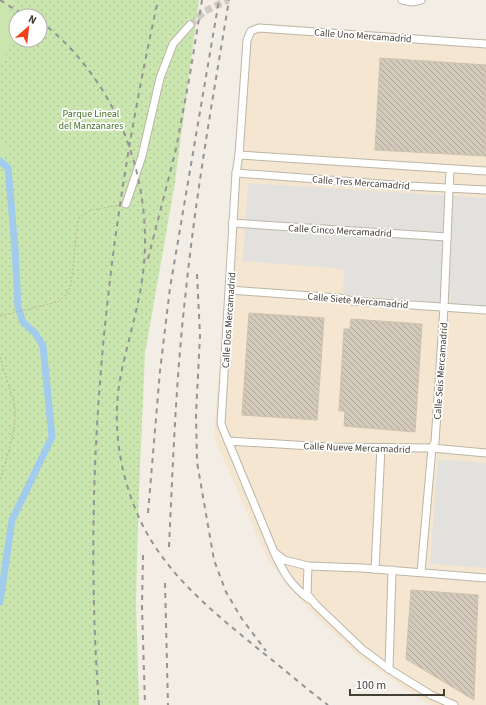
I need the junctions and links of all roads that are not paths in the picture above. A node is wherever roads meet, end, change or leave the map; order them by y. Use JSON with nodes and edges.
{"nodes":[{"id":1,"x":402,"y":0,"type":"edge"},
{"id":2,"x":420,"y":0,"type":"edge"},
{"id":3,"x":190,"y":25,"type":"tunnel mouth"},
{"id":4,"x":247,"y":40,"type":"joint"},
{"id":5,"x":486,"y":44,"type":"edge"},
{"id":6,"x":239,"y":155,"type":"junction"},
{"id":7,"x":450,"y":168,"type":"junction"},
{"id":8,"x":486,"y":171,"type":"edge"},
{"id":9,"x":236,"y":173,"type":"junction"},
{"id":10,"x":449,"y":188,"type":"junction"},
{"id":11,"x":486,"y":190,"type":"edge"},
{"id":12,"x":126,"y":204,"type":"road end"},
{"id":13,"x":232,"y":223,"type":"junction"},
{"id":14,"x":447,"y":237,"type":"junction"},
{"id":15,"x":230,"y":290,"type":"junction"},
{"id":16,"x":444,"y":307,"type":"junction"},
{"id":17,"x":486,"y":310,"type":"edge"},
{"id":18,"x":228,"y":441,"type":"junction"},
{"id":19,"x":381,"y":448,"type":"junction"},
{"id":20,"x":432,"y":448,"type":"junction"},
{"id":21,"x":486,"y":453,"type":"edge"},
{"id":22,"x":274,"y":552,"type":"junction"},
{"id":23,"x":308,"y":566,"type":"junction"},
{"id":24,"x":375,"y":570,"type":"junction"},
{"id":25,"x":392,"y":570,"type":"junction"},
{"id":26,"x":421,"y":572,"type":"junction"},
{"id":27,"x":486,"y":578,"type":"edge"},
{"id":28,"x":316,"y":605,"type":"junction"},
{"id":29,"x":389,"y":669,"type":"junction"},
{"id":30,"x":454,"y":705,"type":"edge"}],
"edges":[{"from":1,"to":2,"type":"lane"},
{"from":3,"to":12,"type":"lane"},
{"from":4,"to":5,"type":"lane","name":"Calle Uno Mercamadrid"},
{"from":4,"to":6,"type":"lane","name":"Calle Dos Mercamadrid"},
{"from":6,"to":7,"type":"lane","name":"Calle Tres Mercamadrid"},
{"from":6,"to":9,"type":"lane","name":"Calle Dos Mercamadrid"},
{"from":7,"to":8,"type":"lane","name":"Calle Tres Mercamadrid"},
{"from":7,"to":10,"type":"lane","name":"Calle Seis Mercamadrid"},
{"from":9,"to":10,"type":"lane","name":"Calle Tres Mercamadrid"},
{"from":9,"to":13,"type":"lane","name":"Calle Dos Mercamadrid"},
{"from":10,"to":11,"type":"lane","name":"Calle Tres Mercamadrid"},
{"from":10,"to":14,"type":"lane","name":"Calle Seis Mercamadrid"},
{"from":13,"to":14,"type":"lane","name":"Calle Cinco Mercamadrid"},
{"from":13,"to":15,"type":"lane","name":"Calle Dos Mercamadrid"},
{"from":14,"to":16,"type":"lane","name":"Calle Seis Mercamadrid"},
{"from":15,"to":16,"type":"lane","name":"Calle Siete Mercamadrid"},
{"from":15,"to":18,"type":"lane","name":"Calle Dos Mercamadrid"},
{"from":16,"to":17,"type":"lane","name":"Calle Siete Mercamadrid"},
{"from":16,"to":20,"type":"lane","name":"Calle Seis Mercamadrid"},
{"from":18,"to":19,"type":"lane","name":"Calle Nueve Mercamadrid"},
{"from":18,"to":22,"type":"lane","name":"Calle Dos Mercamadrid"},
{"from":19,"to":20,"type":"lane","name":"Calle Nueve Mercamadrid"},
{"from":19,"to":24,"type":"lane"},
{"from":20,"to":21,"type":"lane","name":"Calle Nueve Mercamadrid"},
{"from":20,"to":26,"type":"lane","name":"Calle Seis Mercamadrid"},
{"from":22,"to":23,"type":"lane"},
{"from":22,"to":28,"type":"lane","name":"Calle Dos Mercamadrid"},
{"from":23,"to":24,"type":"lane"},
{"from":23,"to":28,"type":"lane"},
{"from":24,"to":25,"type":"lane"},
{"from":25,"to":26,"type":"lane"},
{"from":25,"to":29,"type":"lane"},
{"from":26,"to":27,"type":"lane"},
{"from":28,"to":29,"type":"lane"},
{"from":29,"to":30,"type":"lane"}]}
